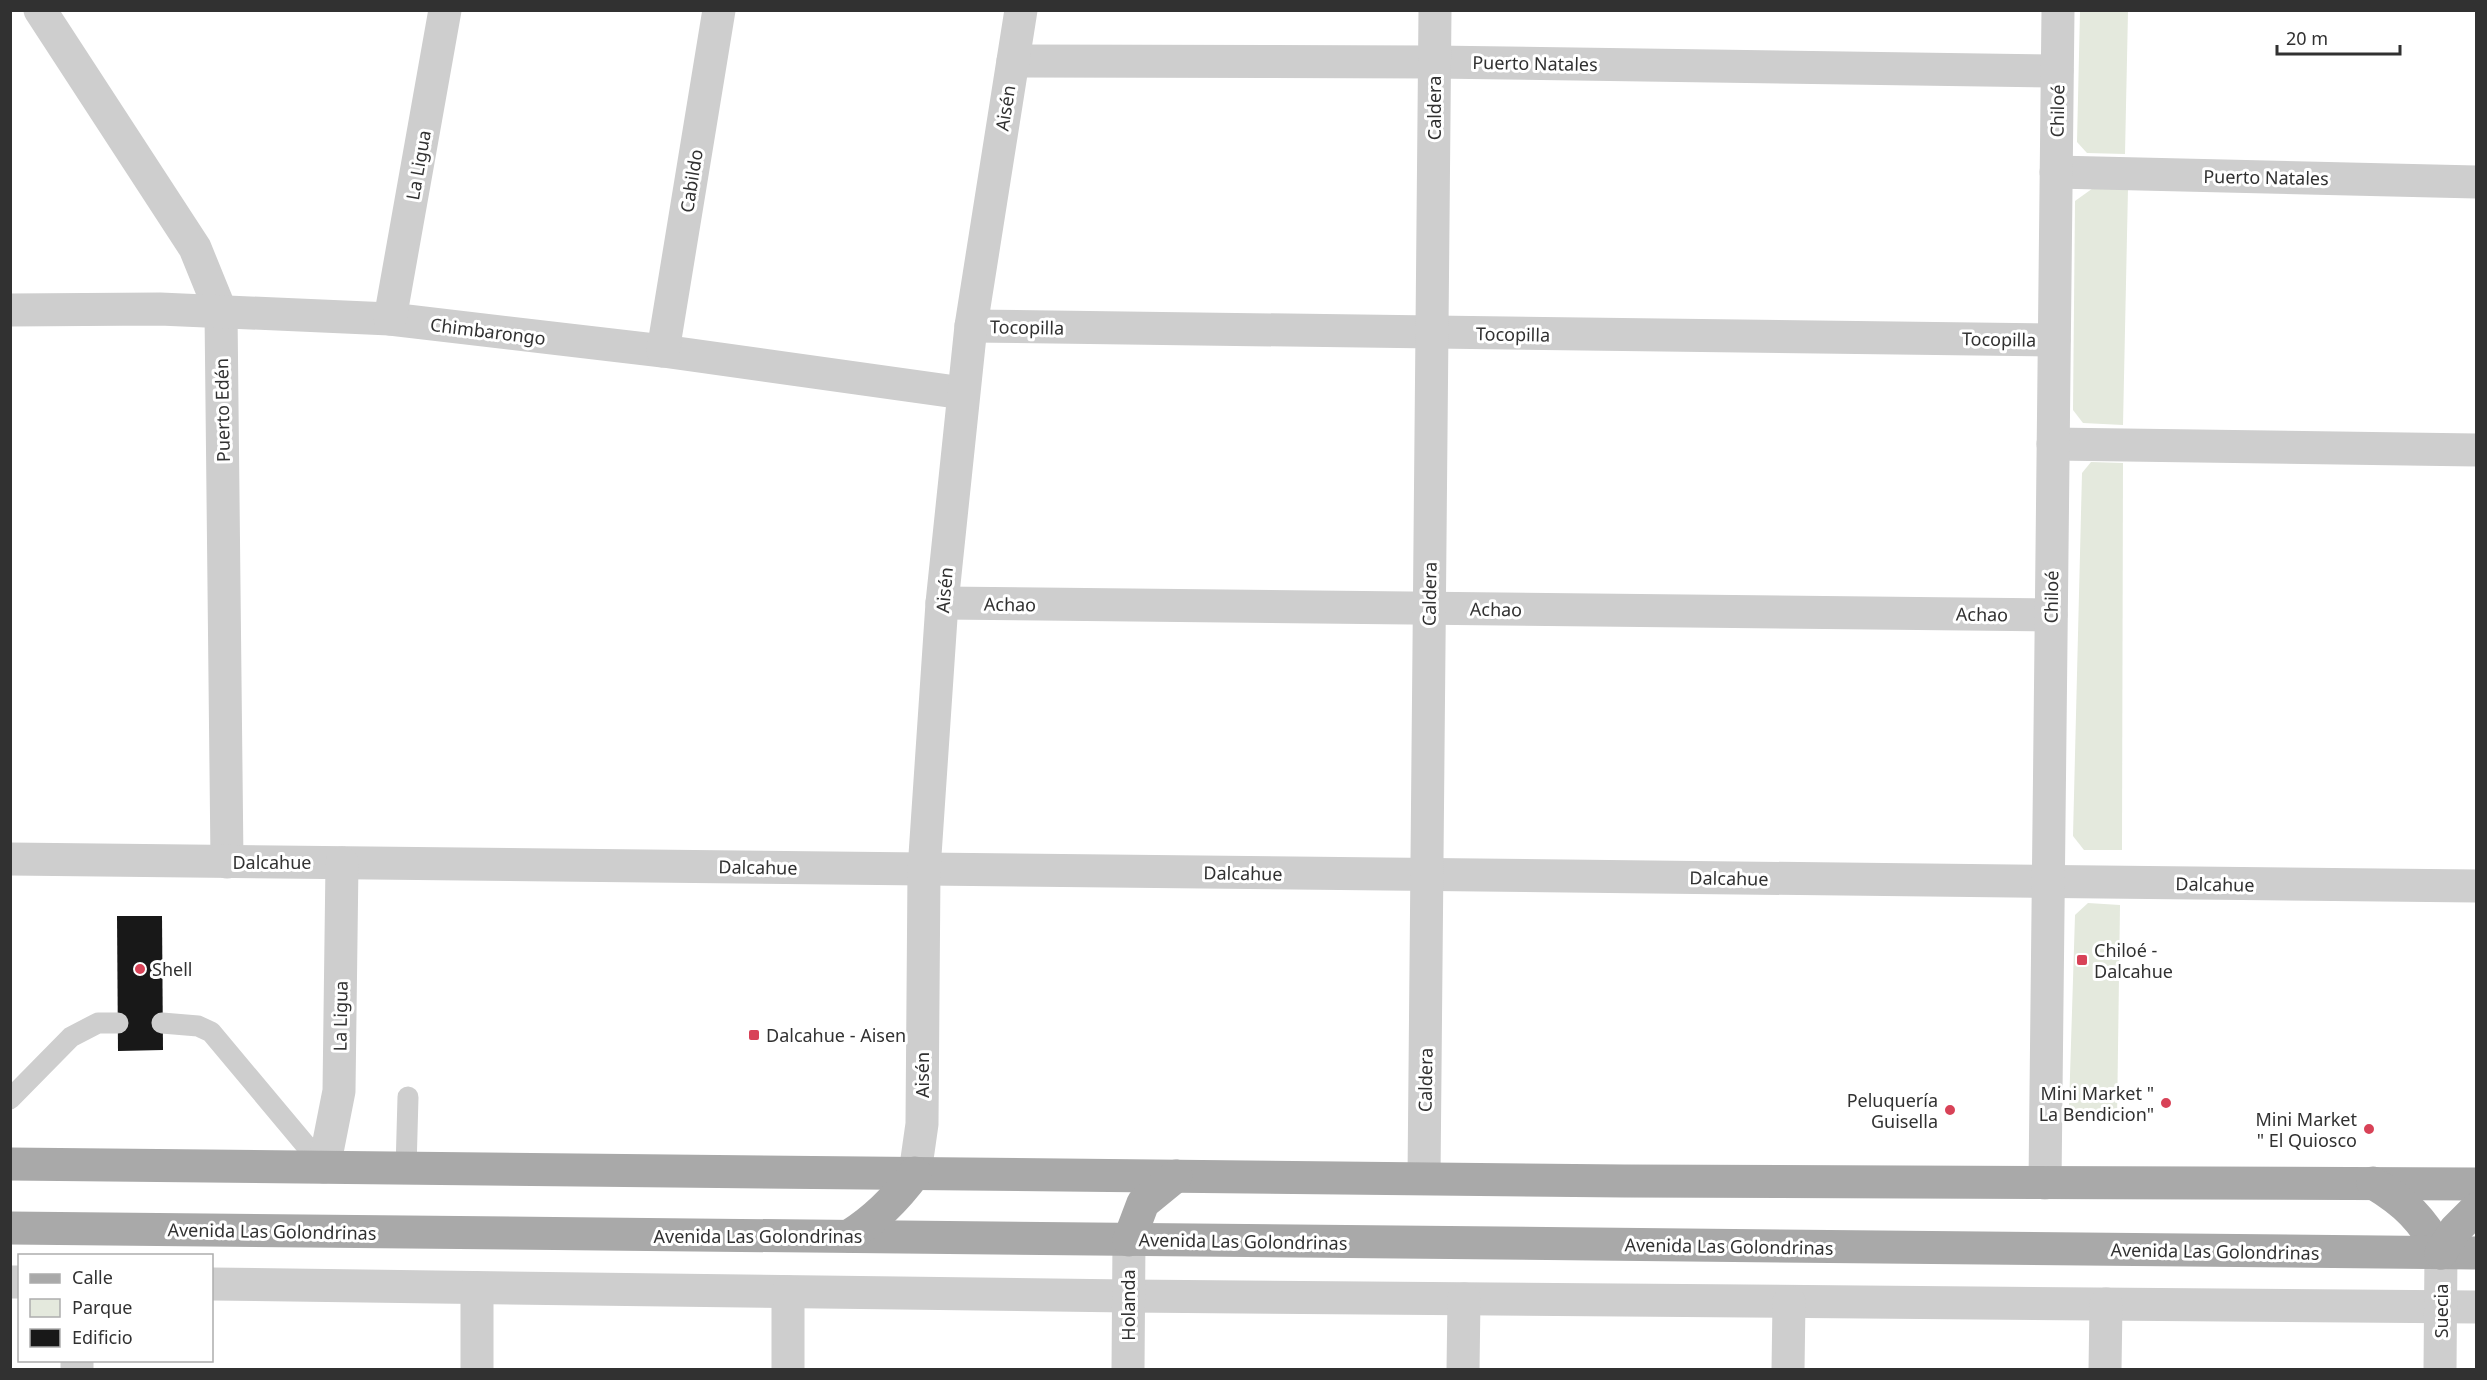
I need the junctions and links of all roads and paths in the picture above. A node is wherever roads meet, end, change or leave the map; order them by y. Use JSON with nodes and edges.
{"nodes":[{"id":1,"x":39,"y":10,"type":"edge"},
{"id":2,"x":445,"y":10,"type":"edge"},
{"id":3,"x":719,"y":10,"type":"edge"},
{"id":4,"x":1021,"y":10,"type":"edge"},
{"id":5,"x":1434,"y":10,"type":"edge"},
{"id":6,"x":2058,"y":10,"type":"edge"},
{"id":7,"x":1012,"y":61,"type":"junction"},
{"id":8,"x":1434,"y":62,"type":"junction"},
{"id":9,"x":2057,"y":71,"type":"junction"},
{"id":10,"x":2056,"y":172,"type":"junction"},
{"id":11,"x":2476,"y":182,"type":"edge"},
{"id":12,"x":10,"y":310,"type":"edge"},
{"id":13,"x":221,"y":312,"type":"junction"},
{"id":14,"x":390,"y":319,"type":"junction"},
{"id":15,"x":971,"y":326,"type":"junction"},
{"id":16,"x":1432,"y":333,"type":"junction"},
{"id":17,"x":2054,"y":340,"type":"junction"},
{"id":18,"x":663,"y":351,"type":"junction"},
{"id":19,"x":963,"y":393,"type":"junction"},
{"id":20,"x":2053,"y":444,"type":"junction"},
{"id":21,"x":2476,"y":450,"type":"edge"},
{"id":22,"x":942,"y":603,"type":"junction"},
{"id":23,"x":1429,"y":608,"type":"junction"},
{"id":24,"x":2051,"y":615,"type":"junction"},
{"id":25,"x":10,"y":859,"type":"edge"},
{"id":26,"x":227,"y":862,"type":"junction"},
{"id":27,"x":342,"y":863,"type":"junction"},
{"id":28,"x":924,"y":870,"type":"junction"},
{"id":29,"x":1426,"y":875,"type":"junction"},
{"id":30,"x":2048,"y":882,"type":"junction"},
{"id":31,"x":2476,"y":886,"type":"edge"},
{"id":32,"x":118,"y":1023,"type":"dead end"},
{"id":33,"x":162,"y":1023,"type":"dead end"},
{"id":34,"x":408,"y":1097,"type":"dead end"},
{"id":35,"x":10,"y":1099,"type":"edge"},
{"id":36,"x":10,"y":1164,"type":"edge"},
{"id":37,"x":324,"y":1167,"type":"junction"},
{"id":38,"x":406,"y":1169,"type":"junction"},
{"id":39,"x":915,"y":1173,"type":"junction"},
{"id":40,"x":1176,"y":1176,"type":"junction"},
{"id":41,"x":1424,"y":1178,"type":"junction"},
{"id":42,"x":2373,"y":1183,"type":"junction"},
{"id":43,"x":2045,"y":1184,"type":"junction"},
{"id":44,"x":2476,"y":1184,"type":"edge"},
{"id":45,"x":2476,"y":1209,"type":"edge"},
{"id":46,"x":10,"y":1228,"type":"edge"},
{"id":47,"x":849,"y":1236,"type":"junction"},
{"id":48,"x":1129,"y":1240,"type":"junction"},
{"id":49,"x":2441,"y":1253,"type":"junction"},
{"id":50,"x":2476,"y":1253,"type":"edge"},
{"id":51,"x":213,"y":1284,"type":"edge"},
{"id":52,"x":477,"y":1288,"type":"junction"},
{"id":53,"x":788,"y":1292,"type":"junction"},
{"id":54,"x":1128,"y":1296,"type":"junction"},
{"id":55,"x":1464,"y":1299,"type":"junction"},
{"id":56,"x":1789,"y":1302,"type":"junction"},
{"id":57,"x":2106,"y":1304,"type":"junction"},
{"id":58,"x":2441,"y":1307,"type":"junction"},
{"id":59,"x":2476,"y":1308,"type":"edge"},
{"id":60,"x":477,"y":1370,"type":"edge"},
{"id":61,"x":788,"y":1370,"type":"edge"},
{"id":62,"x":1128,"y":1370,"type":"edge"},
{"id":63,"x":1463,"y":1370,"type":"edge"},
{"id":64,"x":1788,"y":1370,"type":"edge"},
{"id":65,"x":2105,"y":1370,"type":"edge"},
{"id":66,"x":2440,"y":1370,"type":"edge"}],
"edges":[{"from":1,"to":13,"type":"street","name":"Puerto Edén"},
{"from":2,"to":14,"type":"street","name":"La Ligua"},
{"from":3,"to":18,"type":"street","name":"Cabildo"},
{"from":4,"to":7,"type":"street","name":"Aisén"},
{"from":5,"to":8,"type":"street","name":"Caldera"},
{"from":6,"to":9,"type":"street","name":"Chiloé"},
{"from":7,"to":8,"type":"street","name":"Puerto Natales"},
{"from":7,"to":15,"type":"street","name":"Aisén"},
{"from":8,"to":9,"type":"street","name":"Puerto Natales"},
{"from":8,"to":16,"type":"street","name":"Caldera"},
{"from":9,"to":10,"type":"street","name":"Chiloé"},
{"from":10,"to":11,"type":"street","name":"Puerto Natales"},
{"from":10,"to":17,"type":"street","name":"Chiloé"},
{"from":12,"to":13,"type":"street","name":"Chimbarongo"},
{"from":13,"to":14,"type":"street","name":"Chimbarongo"},
{"from":13,"to":26,"type":"street","name":"Puerto Edén"},
{"from":14,"to":18,"type":"street","name":"Chimbarongo"},
{"from":15,"to":16,"type":"street","name":"Tocopilla"},
{"from":15,"to":19,"type":"street","name":"Aisén"},
{"from":16,"to":17,"type":"street","name":"Tocopilla"},
{"from":16,"to":23,"type":"street","name":"Caldera"},
{"from":17,"to":20,"type":"street","name":"Chiloé"},
{"from":18,"to":19,"type":"street","name":"Chimbarongo"},
{"from":19,"to":22,"type":"street","name":"Aisén"},
{"from":20,"to":21,"type":"street"},
{"from":20,"to":24,"type":"street","name":"Chiloé"},
{"from":22,"to":23,"type":"street","name":"Achao"},
{"from":22,"to":28,"type":"street","name":"Aisén"},
{"from":23,"to":24,"type":"street","name":"Achao"},
{"from":23,"to":29,"type":"street","name":"Caldera"},
{"from":24,"to":30,"type":"street","name":"Chiloé"},
{"from":25,"to":26,"type":"street","name":"Dalcahue"},
{"from":26,"to":27,"type":"street","name":"Dalcahue"},
{"from":27,"to":28,"type":"street","name":"Dalcahue"},
{"from":27,"to":37,"type":"street","name":"La Ligua"},
{"from":28,"to":29,"type":"street","name":"Dalcahue"},
{"from":28,"to":39,"type":"street","name":"Aisén"},
{"from":29,"to":30,"type":"street","name":"Dalcahue"},
{"from":29,"to":41,"type":"street","name":"Caldera"},
{"from":30,"to":31,"type":"street","name":"Dalcahue"},
{"from":30,"to":43,"type":"street","name":"Chiloé"},
{"from":32,"to":35,"type":"lane"},
{"from":33,"to":37,"type":"lane"},
{"from":34,"to":38,"type":"lane"},
{"from":36,"to":37,"type":"main road"},
{"from":37,"to":38,"type":"main road"},
{"from":38,"to":39,"type":"main road"},
{"from":39,"to":40,"type":"main road"},
{"from":39,"to":47,"type":"main road"},
{"from":40,"to":41,"type":"main road"},
{"from":40,"to":48,"type":"main road"},
{"from":41,"to":43,"type":"main road"},
{"from":42,"to":43,"type":"main road"},
{"from":42,"to":44,"type":"main road"},
{"from":42,"to":49,"type":"main road"},
{"from":45,"to":49,"type":"main road"},
{"from":46,"to":47,"type":"main road","name":"Avenida Las Golondrinas"},
{"from":47,"to":48,"type":"main road","name":"Avenida Las Golondrinas"},
{"from":48,"to":49,"type":"main road","name":"Avenida Las Golondrinas"},
{"from":48,"to":54,"type":"street","name":"Holanda"},
{"from":49,"to":50,"type":"main road","name":"Avenida Las Golondrinas"},
{"from":49,"to":58,"type":"street","name":"Suecia"},
{"from":51,"to":52,"type":"street"},
{"from":52,"to":53,"type":"street"},
{"from":52,"to":60,"type":"street"},
{"from":53,"to":54,"type":"street"},
{"from":53,"to":61,"type":"street"},
{"from":54,"to":55,"type":"street"},
{"from":54,"to":62,"type":"street","name":"Holanda"},
{"from":55,"to":56,"type":"street"},
{"from":55,"to":63,"type":"street"},
{"from":56,"to":57,"type":"street"},
{"from":56,"to":64,"type":"street"},
{"from":57,"to":58,"type":"street"},
{"from":57,"to":65,"type":"street"},
{"from":58,"to":59,"type":"street"},
{"from":58,"to":66,"type":"street","name":"Suecia"}]}
